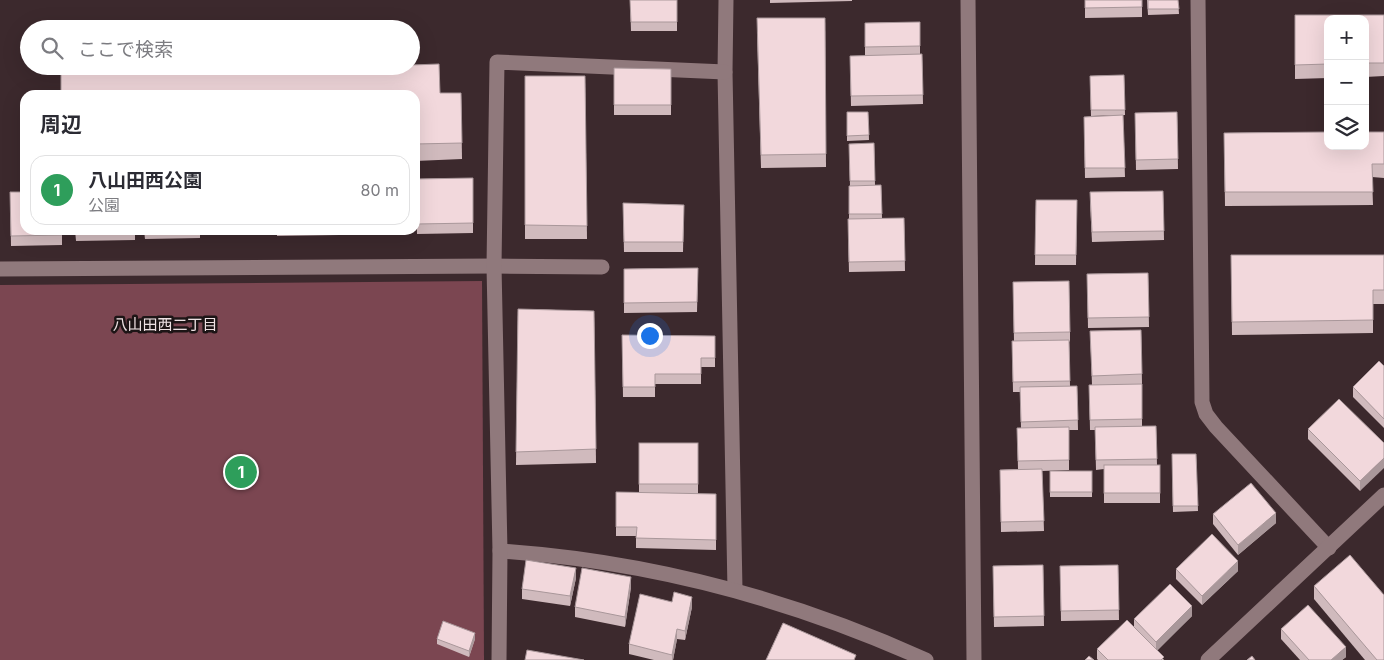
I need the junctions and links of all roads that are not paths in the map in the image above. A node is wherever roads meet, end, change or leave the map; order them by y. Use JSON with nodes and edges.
{"nodes":[{"id":1,"x":726,"y":0,"type":"edge"},
{"id":2,"x":968,"y":0,"type":"edge"},
{"id":3,"x":1198,"y":0,"type":"edge"},
{"id":4,"x":725,"y":72,"type":"junction"},
{"id":5,"x":494,"y":266,"type":"junction"},
{"id":6,"x":602,"y":267,"type":"dead end"},
{"id":7,"x":0,"y":269,"type":"edge"},
{"id":8,"x":1384,"y":495,"type":"edge"},
{"id":9,"x":1329,"y":548,"type":"junction"},
{"id":10,"x":500,"y":551,"type":"junction"},
{"id":11,"x":735,"y":590,"type":"junction"},
{"id":12,"x":499,"y":660,"type":"edge"},
{"id":13,"x":926,"y":660,"type":"edge"},
{"id":14,"x":974,"y":660,"type":"edge"},
{"id":15,"x":1208,"y":660,"type":"edge"}],
"edges":[{"from":1,"to":4,"type":"street"},
{"from":2,"to":14,"type":"street"},
{"from":3,"to":9,"type":"street"},
{"from":4,"to":5,"type":"street"},
{"from":4,"to":11,"type":"street"},
{"from":5,"to":6,"type":"street"},
{"from":5,"to":7,"type":"street"},
{"from":5,"to":10,"type":"street"},
{"from":8,"to":9,"type":"street"},
{"from":9,"to":15,"type":"street"},
{"from":10,"to":11,"type":"street"},
{"from":10,"to":12,"type":"street"},
{"from":11,"to":13,"type":"street"}]}
